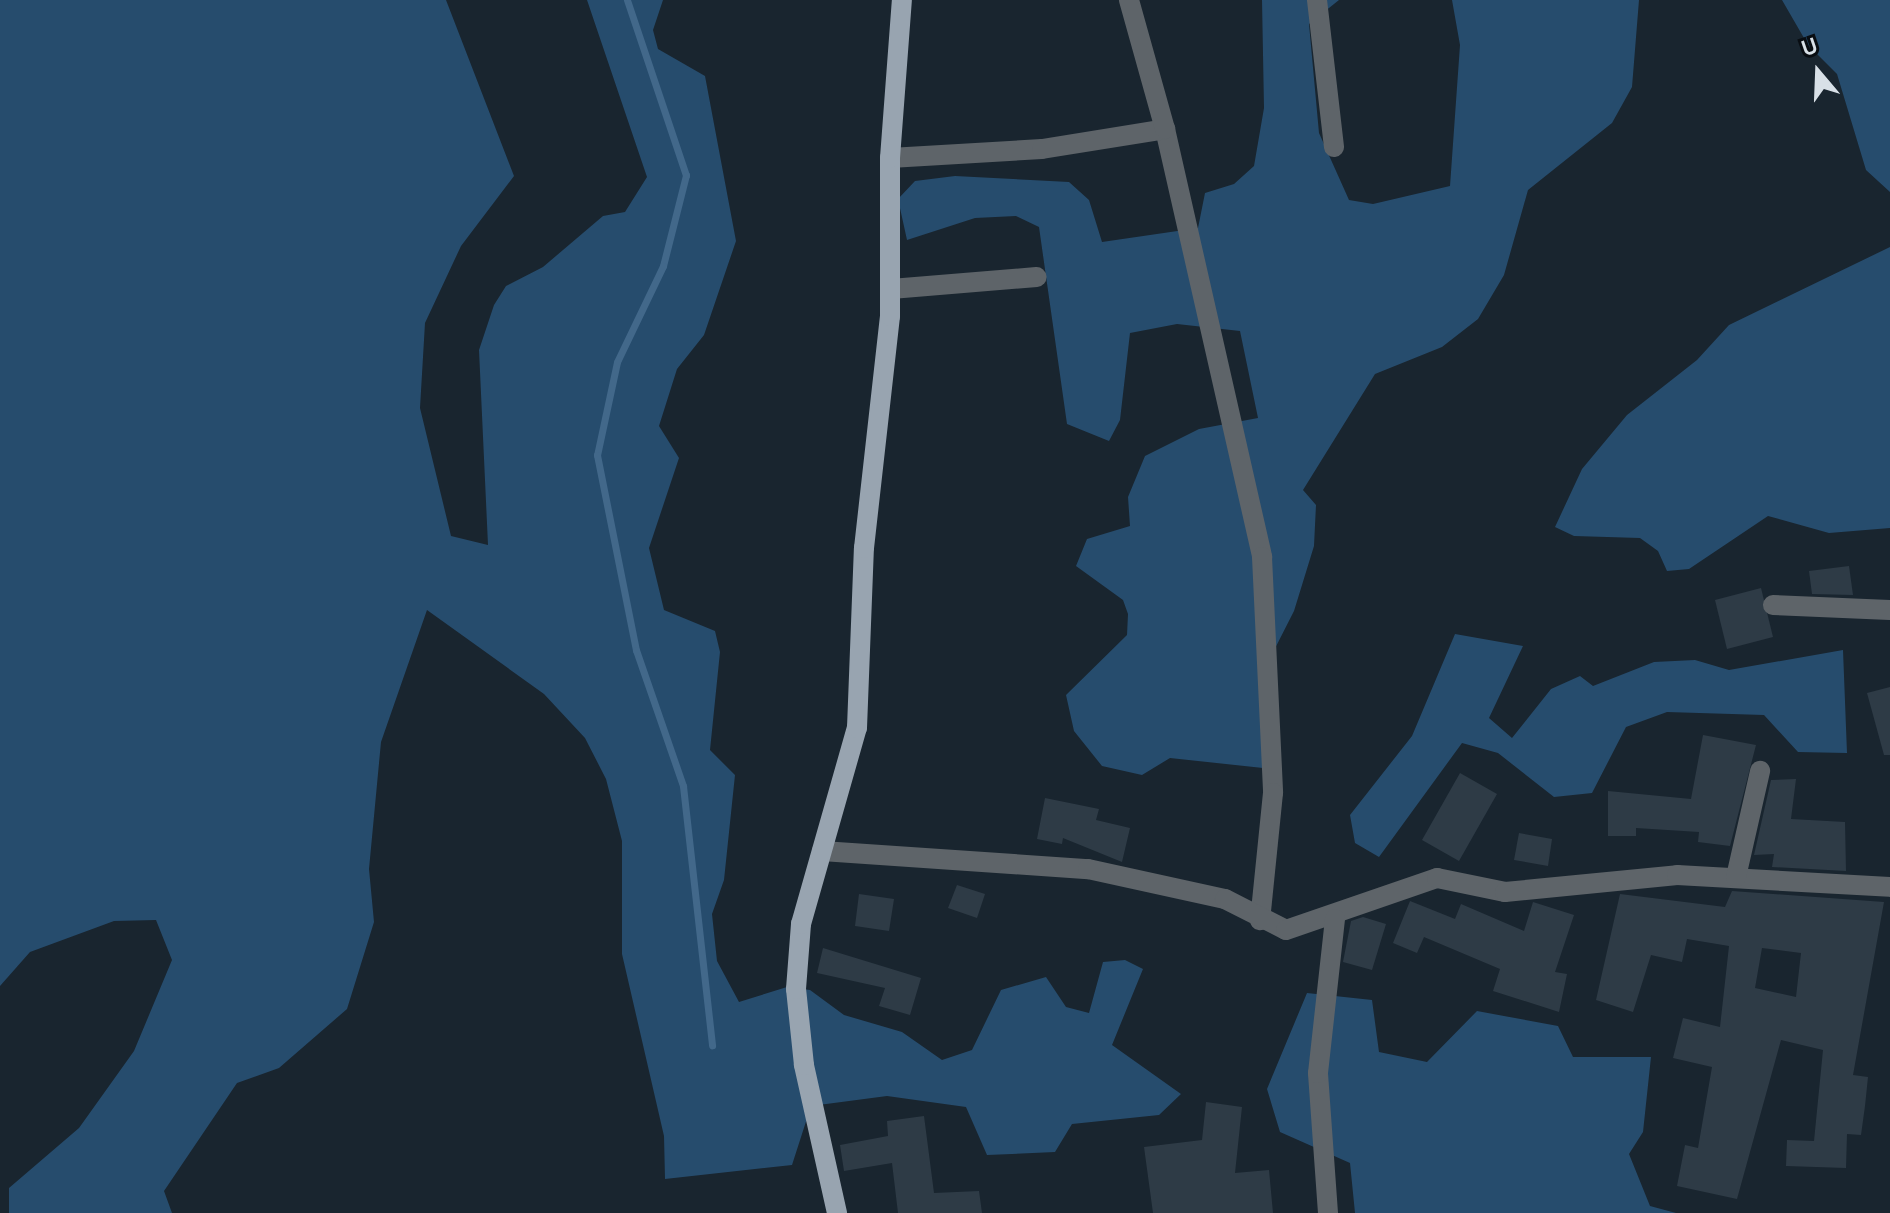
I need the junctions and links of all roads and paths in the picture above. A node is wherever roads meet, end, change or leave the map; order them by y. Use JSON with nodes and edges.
{"nodes":[{"id":1,"x":902,"y":0,"type":"edge"},
{"id":2,"x":1129,"y":0,"type":"edge"},
{"id":3,"x":1317,"y":0,"type":"edge"},
{"id":4,"x":1165,"y":129,"type":"junction"},
{"id":5,"x":1334,"y":147,"type":"dead end"},
{"id":6,"x":890,"y":158,"type":"junction"},
{"id":7,"x":1037,"y":277,"type":"dead end"},
{"id":8,"x":891,"y":289,"type":"junction"},
{"id":9,"x":1773,"y":605,"type":"dead end"},
{"id":10,"x":1890,"y":610,"type":"edge"},
{"id":11,"x":1760,"y":771,"type":"dead end"},
{"id":12,"x":822,"y":851,"type":"junction"},
{"id":13,"x":1736,"y":877,"type":"junction"},
{"id":14,"x":1890,"y":887,"type":"edge"},
{"id":15,"x":1335,"y":919,"type":"junction"},
{"id":16,"x":1260,"y":920,"type":"junction"},
{"id":17,"x":837,"y":1213,"type":"edge"},
{"id":18,"x":1328,"y":1213,"type":"edge"}],
"edges":[{"from":1,"to":6,"type":"main road"},
{"from":2,"to":4,"type":"street"},
{"from":3,"to":5,"type":"street"},
{"from":4,"to":6,"type":"street"},
{"from":4,"to":16,"type":"street"},
{"from":6,"to":8,"type":"main road"},
{"from":7,"to":8,"type":"street"},
{"from":8,"to":12,"type":"main road"},
{"from":9,"to":10,"type":"street"},
{"from":11,"to":13,"type":"street"},
{"from":12,"to":16,"type":"street"},
{"from":12,"to":17,"type":"main road"},
{"from":13,"to":14,"type":"street"},
{"from":13,"to":15,"type":"street"},
{"from":15,"to":16,"type":"street"},
{"from":15,"to":18,"type":"street"}]}
